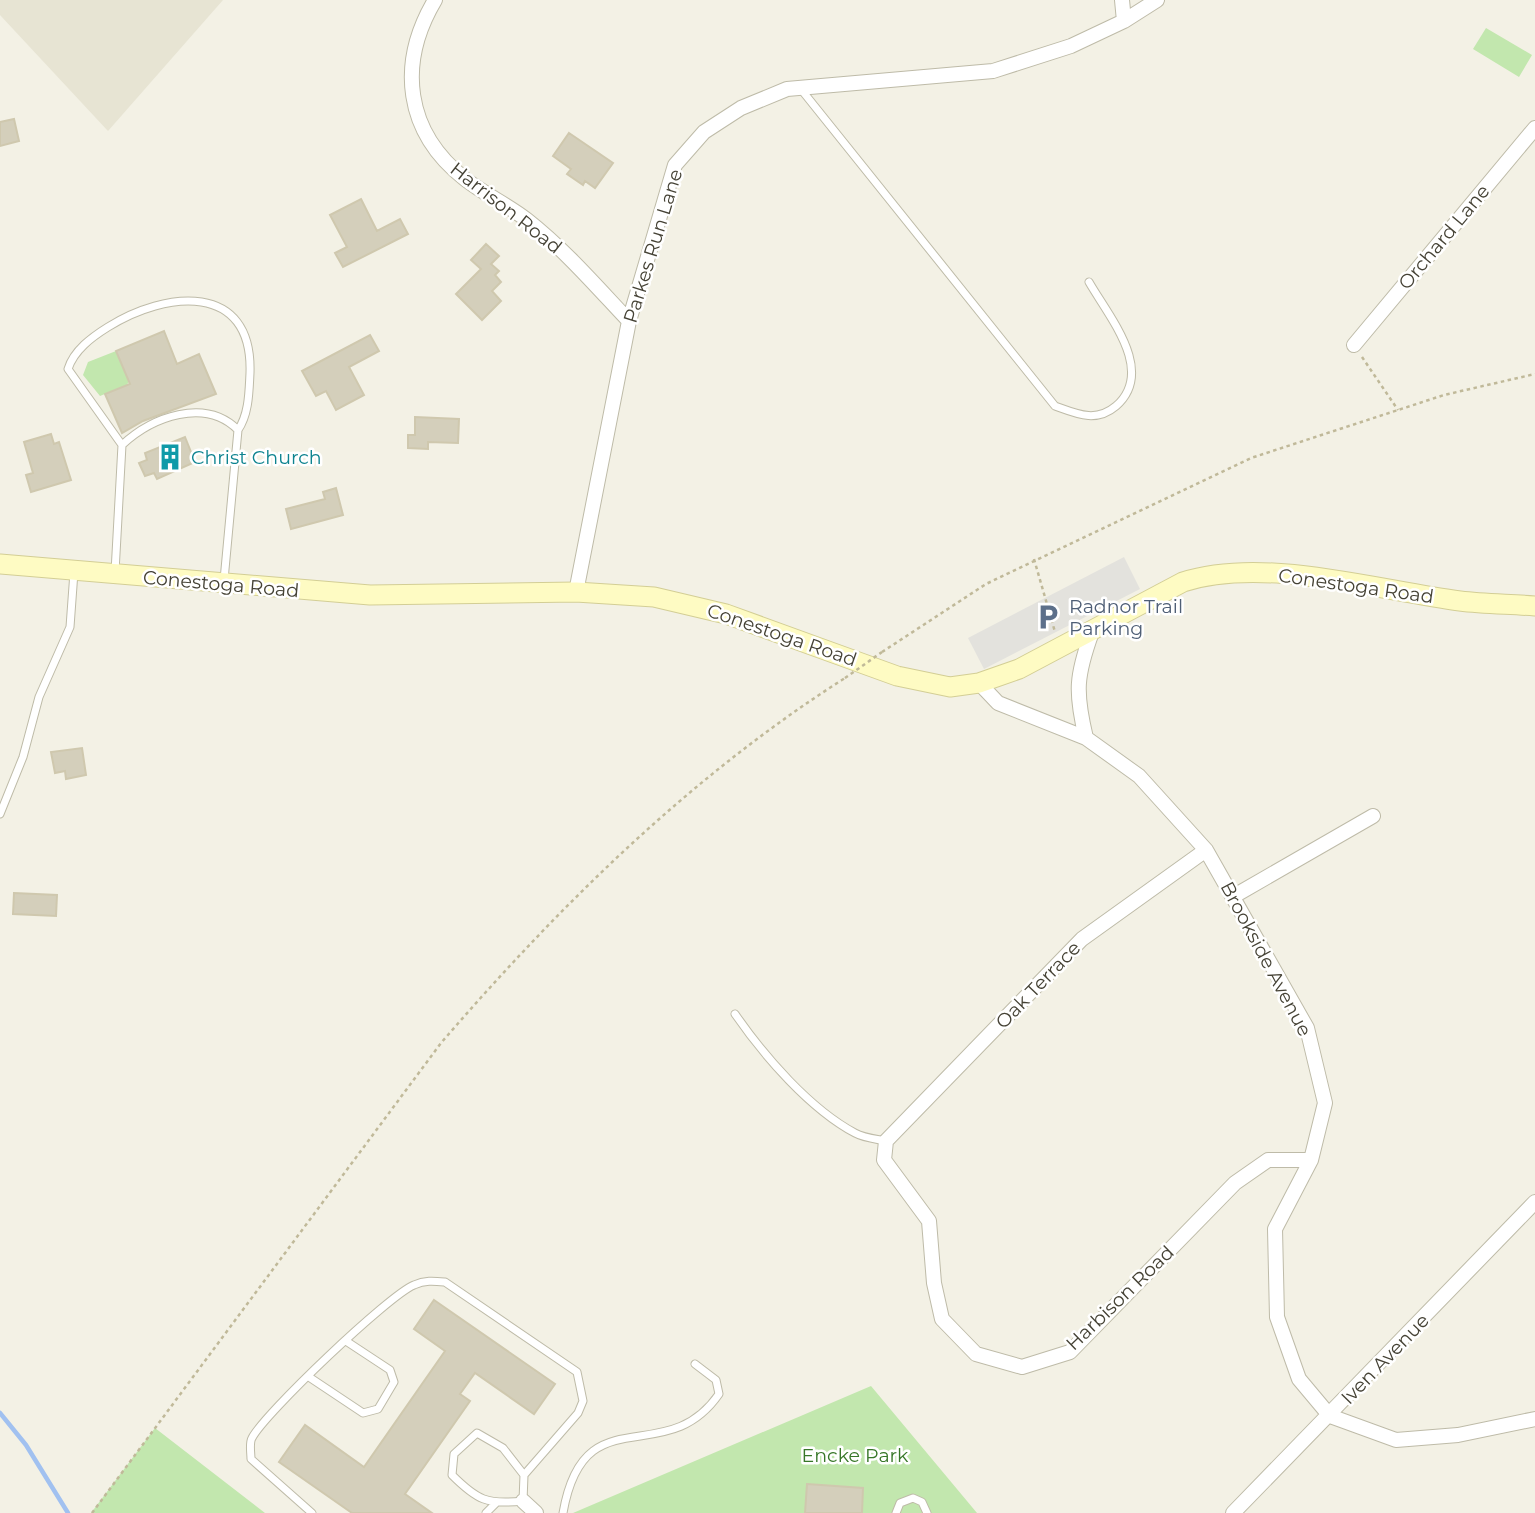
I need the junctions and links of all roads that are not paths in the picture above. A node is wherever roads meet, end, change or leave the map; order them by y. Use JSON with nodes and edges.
{"nodes":[{"id":1,"x":435,"y":0,"type":"edge"},
{"id":2,"x":1122,"y":0,"type":"edge"},
{"id":3,"x":1157,"y":0,"type":"edge"},
{"id":4,"x":1124,"y":21,"type":"junction"},
{"id":5,"x":800,"y":88,"type":"junction"},
{"id":6,"x":1535,"y":128,"type":"edge"},
{"id":7,"x":1088,"y":282,"type":"dead end"},
{"id":8,"x":629,"y":321,"type":"junction"},
{"id":9,"x":1354,"y":345,"type":"road end"},
{"id":10,"x":238,"y":430,"type":"junction"},
{"id":11,"x":122,"y":445,"type":"junction"},
{"id":12,"x":0,"y":564,"type":"edge"},
{"id":13,"x":74,"y":571,"type":"junction"},
{"id":14,"x":115,"y":575,"type":"junction"},
{"id":15,"x":223,"y":584,"type":"junction"},
{"id":16,"x":576,"y":592,"type":"junction"},
{"id":17,"x":1535,"y":606,"type":"edge"},
{"id":18,"x":1092,"y":632,"type":"junction"},
{"id":19,"x":979,"y":683,"type":"junction"},
{"id":20,"x":1086,"y":738,"type":"junction"},
{"id":21,"x":0,"y":814,"type":"edge"},
{"id":22,"x":1373,"y":816,"type":"dead end"},
{"id":23,"x":1206,"y":850,"type":"junction"},
{"id":24,"x":1234,"y":896,"type":"junction"},
{"id":25,"x":735,"y":1014,"type":"dead end"},
{"id":26,"x":886,"y":1141,"type":"junction"},
{"id":27,"x":1311,"y":1160,"type":"junction"},
{"id":28,"x":1535,"y":1202,"type":"edge"},
{"id":29,"x":346,"y":1341,"type":"junction"},
{"id":30,"x":695,"y":1364,"type":"dead end"},
{"id":31,"x":309,"y":1377,"type":"junction"},
{"id":32,"x":1330,"y":1416,"type":"junction"},
{"id":33,"x":1535,"y":1419,"type":"edge"},
{"id":34,"x":524,"y":1475,"type":"junction"},
{"id":35,"x":523,"y":1501,"type":"junction"},
{"id":36,"x":496,"y":1503,"type":"junction"},
{"id":37,"x":312,"y":1513,"type":"edge"},
{"id":38,"x":486,"y":1513,"type":"edge"},
{"id":39,"x":536,"y":1513,"type":"edge"},
{"id":40,"x":563,"y":1513,"type":"edge"},
{"id":41,"x":896,"y":1513,"type":"edge"},
{"id":42,"x":927,"y":1513,"type":"edge"},
{"id":43,"x":1233,"y":1513,"type":"edge"}],
"edges":[{"from":1,"to":8,"type":"street","name":"Harrison Road"},
{"from":2,"to":4,"type":"street"},
{"from":3,"to":4,"type":"street","name":"Parkes Run Lane"},
{"from":4,"to":5,"type":"street","name":"Parkes Run Lane"},
{"from":5,"to":7,"type":"lane"},
{"from":5,"to":8,"type":"street","name":"Parkes Run Lane"},
{"from":6,"to":9,"type":"street","name":"Orchard Lane"},
{"from":8,"to":16,"type":"street","name":"Parkes Run Lane"},
{"from":10,"to":11,"type":"lane"},
{"from":10,"to":11,"type":"lane"},
{"from":10,"to":15,"type":"lane"},
{"from":11,"to":14,"type":"lane"},
{"from":12,"to":13,"type":"main road","name":"Conestoga Road"},
{"from":13,"to":14,"type":"main road","name":"Conestoga Road"},
{"from":13,"to":21,"type":"lane"},
{"from":14,"to":15,"type":"main road","name":"Conestoga Road"},
{"from":15,"to":16,"type":"main road","name":"Conestoga Road"},
{"from":16,"to":19,"type":"main road","name":"Conestoga Road"},
{"from":17,"to":18,"type":"main road","name":"Conestoga Road"},
{"from":18,"to":19,"type":"main road","name":"Conestoga Road"},
{"from":18,"to":20,"type":"street"},
{"from":19,"to":20,"type":"street","name":"Brookside Avenue"},
{"from":20,"to":23,"type":"street","name":"Brookside Avenue"},
{"from":22,"to":24,"type":"street"},
{"from":23,"to":24,"type":"street","name":"Brookside Avenue"},
{"from":23,"to":26,"type":"street","name":"Oak Terrace"},
{"from":24,"to":27,"type":"street","name":"Brookside Avenue"},
{"from":25,"to":26,"type":"lane"},
{"from":26,"to":27,"type":"street","name":"Harbison Road"},
{"from":27,"to":32,"type":"street","name":"Brookside Avenue"},
{"from":28,"to":32,"type":"street","name":"Iven Avenue"},
{"from":29,"to":31,"type":"lane"},
{"from":29,"to":31,"type":"lane"},
{"from":29,"to":34,"type":"lane"},
{"from":30,"to":40,"type":"lane"},
{"from":31,"to":37,"type":"lane"},
{"from":32,"to":33,"type":"street"},
{"from":32,"to":43,"type":"street","name":"Iven Avenue"},
{"from":34,"to":35,"type":"lane"},
{"from":34,"to":36,"type":"lane"},
{"from":35,"to":36,"type":"lane"},
{"from":35,"to":39,"type":"street"},
{"from":36,"to":38,"type":"lane"},
{"from":41,"to":42,"type":"lane"}]}
